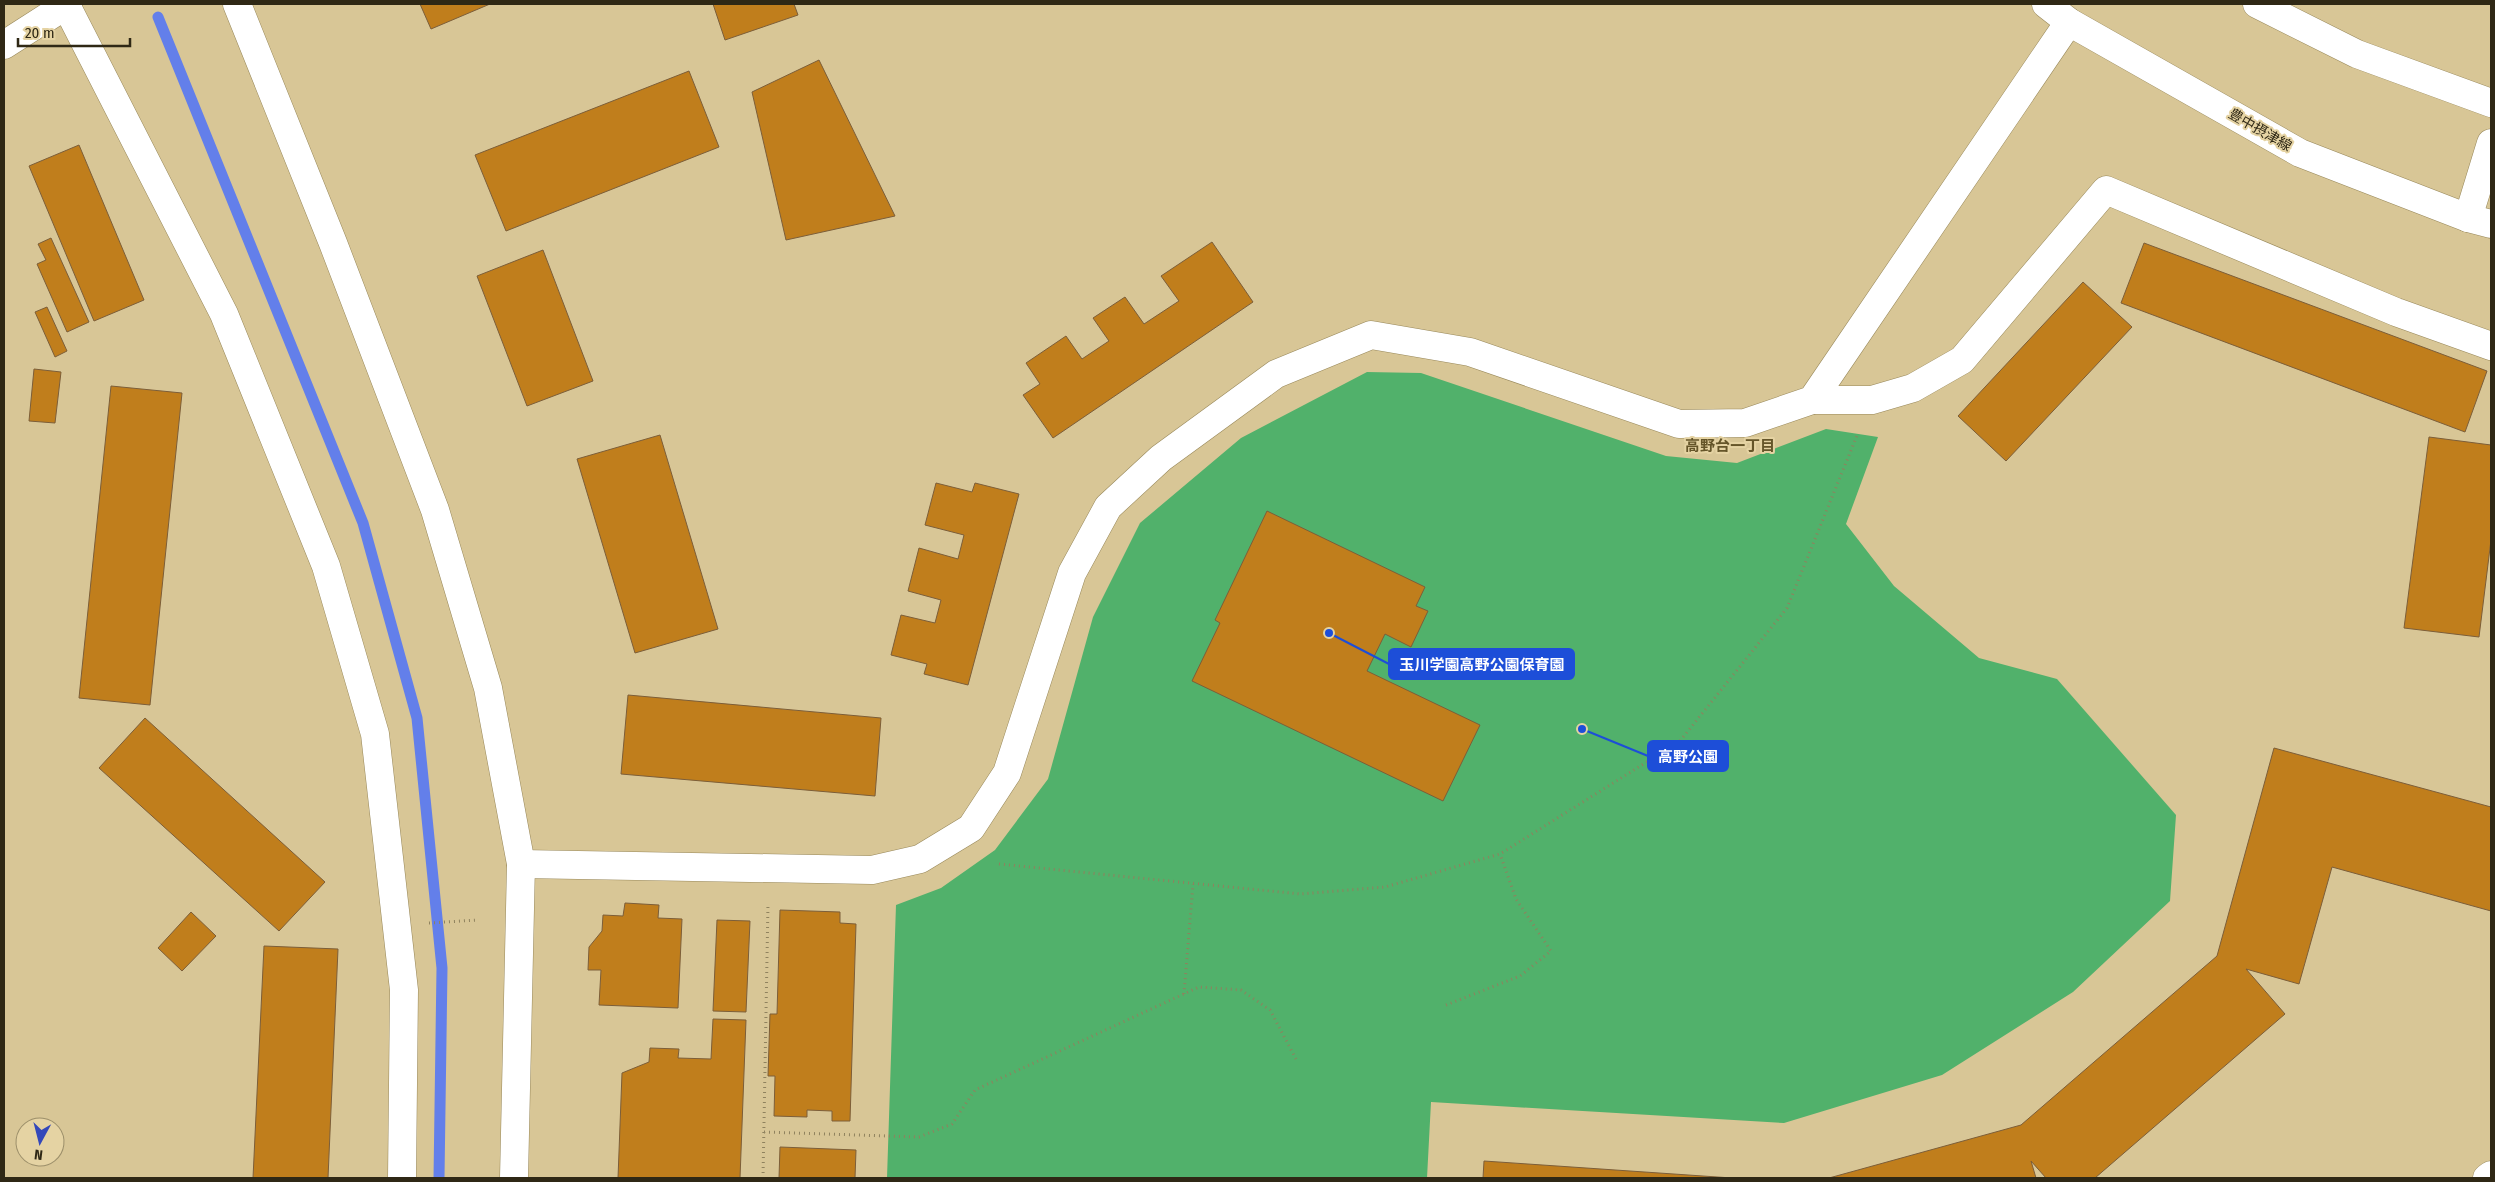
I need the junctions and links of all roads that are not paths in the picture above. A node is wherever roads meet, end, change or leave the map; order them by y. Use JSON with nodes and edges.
{"nodes":[{"id":1,"x":236,"y":4,"type":"edge"},
{"id":2,"x":2046,"y":4,"type":"edge"},
{"id":3,"x":2257,"y":4,"type":"edge"},
{"id":4,"x":67,"y":5,"type":"edge"},
{"id":5,"x":2069,"y":22,"type":"junction"},
{"id":6,"x":4,"y":45,"type":"edge"},
{"id":7,"x":2491,"y":103,"type":"edge"},
{"id":8,"x":2491,"y":143,"type":"edge"},
{"id":9,"x":2480,"y":221,"type":"edge"},
{"id":10,"x":2491,"y":346,"type":"edge"},
{"id":11,"x":1812,"y":400,"type":"junction"},
{"id":12,"x":521,"y":864,"type":"junction"},
{"id":13,"x":2491,"y":1175,"type":"edge"},
{"id":14,"x":402,"y":1178,"type":"edge"},
{"id":15,"x":514,"y":1178,"type":"edge"},
{"id":16,"x":2487,"y":1178,"type":"edge"}],
"edges":[{"from":1,"to":12,"type":"street"},
{"from":2,"to":5,"type":"street","name":"豊中摂津線"},
{"from":3,"to":7,"type":"street"},
{"from":4,"to":6,"type":"street"},
{"from":4,"to":14,"type":"street"},
{"from":5,"to":9,"type":"street","name":"豊中摂津線"},
{"from":5,"to":11,"type":"street"},
{"from":8,"to":9,"type":"street"},
{"from":10,"to":11,"type":"street"},
{"from":11,"to":12,"type":"street"},
{"from":12,"to":15,"type":"street"},
{"from":13,"to":16,"type":"street"}]}
